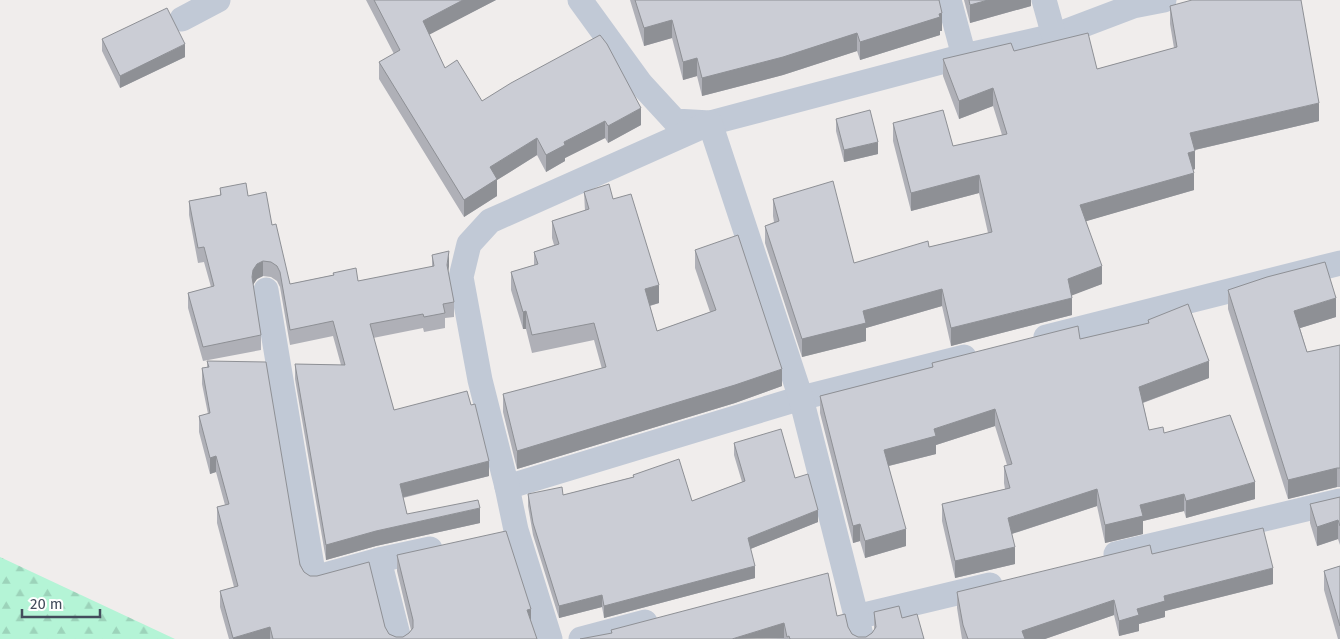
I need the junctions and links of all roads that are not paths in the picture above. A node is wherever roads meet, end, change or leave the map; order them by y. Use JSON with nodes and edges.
{"nodes":[{"id":1,"x":218,"y":0,"type":"edge"},
{"id":2,"x":580,"y":0,"type":"edge"},
{"id":3,"x":949,"y":0,"type":"edge"},
{"id":4,"x":1044,"y":0,"type":"edge"},
{"id":5,"x":1164,"y":0,"type":"edge"},
{"id":6,"x":1133,"y":3,"type":"edge"},
{"id":7,"x":182,"y":19,"type":"dead end"},
{"id":8,"x":1054,"y":36,"type":"junction"},
{"id":9,"x":964,"y":56,"type":"junction"},
{"id":10,"x":710,"y":123,"type":"junction"},
{"id":11,"x":1340,"y":264,"type":"edge"},
{"id":12,"x":266,"y":290,"type":"dead end"},
{"id":13,"x":1022,"y":342,"type":"edge"},
{"id":14,"x":984,"y":352,"type":"edge"},
{"id":15,"x":801,"y":398,"type":"junction"},
{"id":16,"x":507,"y":486,"type":"junction"},
{"id":17,"x":1340,"y":500,"type":"edge"},
{"id":18,"x":448,"y":545,"type":"edge"},
{"id":19,"x":1098,"y":559,"type":"edge"},
{"id":20,"x":379,"y":560,"type":"junction"},
{"id":21,"x":1011,"y":580,"type":"edge"},
{"id":22,"x":666,"y":617,"type":"edge"},
{"id":23,"x":859,"y":628,"type":"edge"},
{"id":24,"x":399,"y":639,"type":"edge"},
{"id":25,"x":550,"y":639,"type":"edge"},
{"id":26,"x":581,"y":639,"type":"edge"}],
"edges":[{"from":1,"to":7,"type":"street"},
{"from":2,"to":10,"type":"street"},
{"from":3,"to":9,"type":"street"},
{"from":4,"to":8,"type":"street"},
{"from":5,"to":6,"type":"street"},
{"from":6,"to":8,"type":"street"},
{"from":8,"to":9,"type":"street"},
{"from":9,"to":10,"type":"street"},
{"from":10,"to":15,"type":"street"},
{"from":10,"to":16,"type":"street"},
{"from":11,"to":13,"type":"street"},
{"from":12,"to":20,"type":"street"},
{"from":14,"to":15,"type":"street"},
{"from":15,"to":16,"type":"street"},
{"from":15,"to":23,"type":"street"},
{"from":16,"to":25,"type":"street"},
{"from":17,"to":19,"type":"street"},
{"from":18,"to":20,"type":"street"},
{"from":20,"to":24,"type":"street"},
{"from":21,"to":23,"type":"street"},
{"from":22,"to":26,"type":"street"}]}
